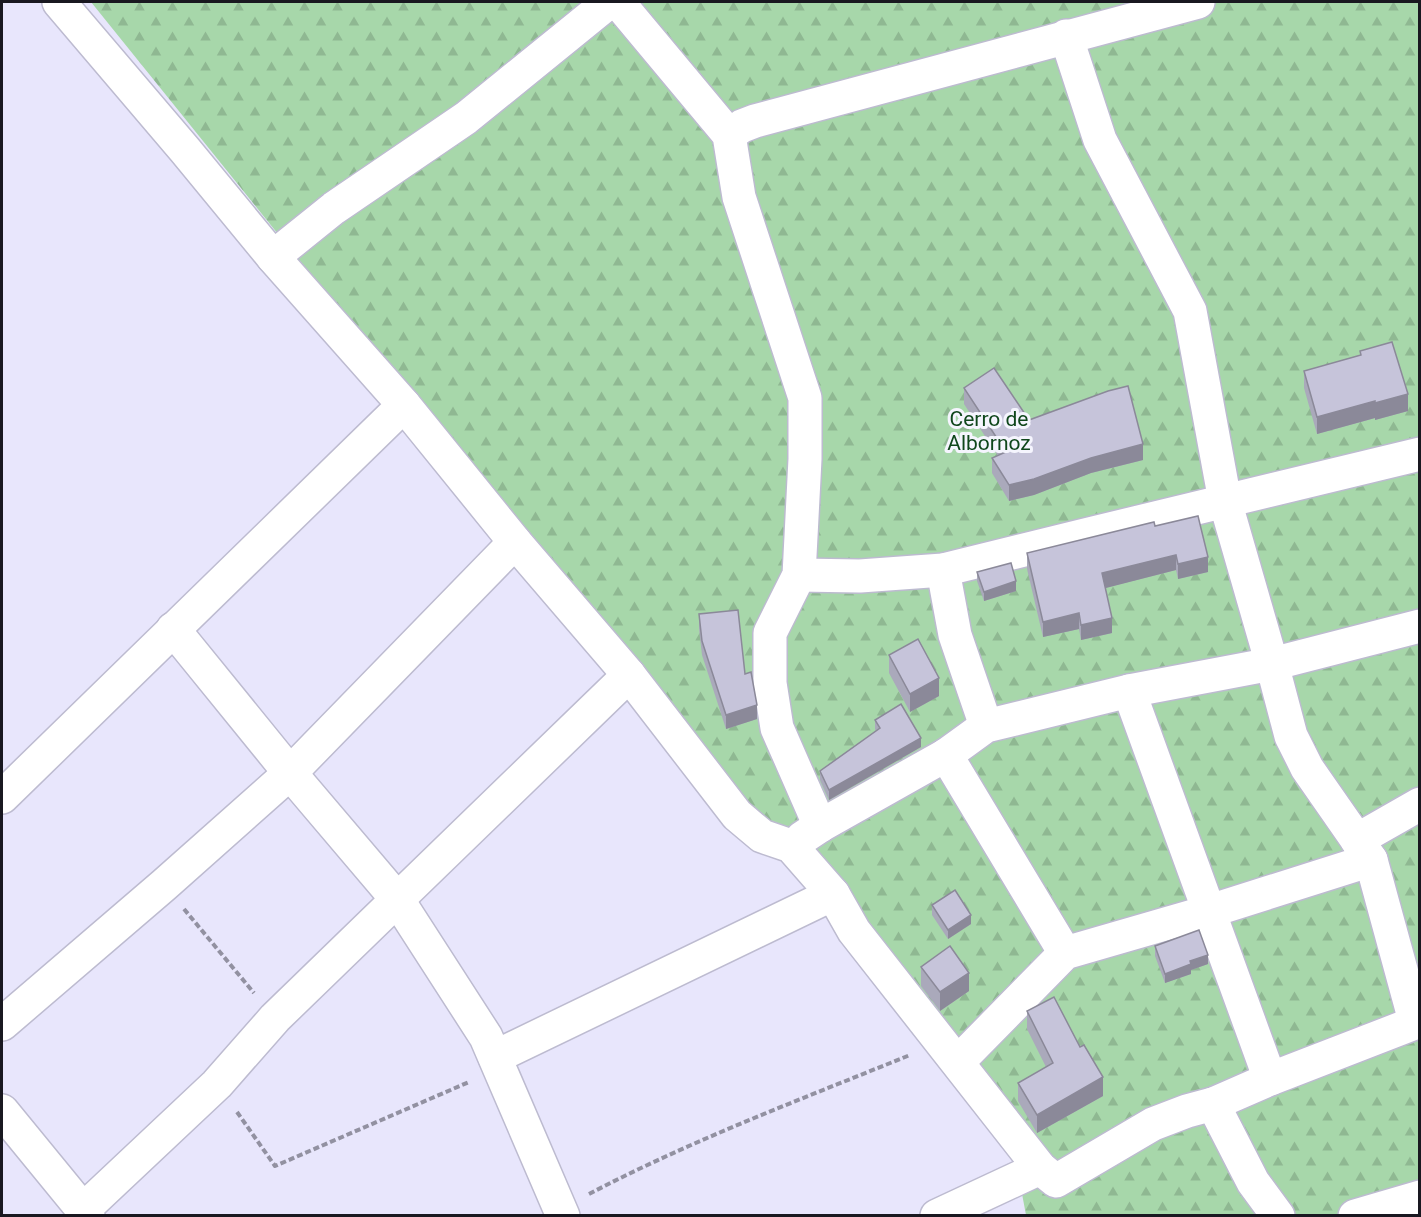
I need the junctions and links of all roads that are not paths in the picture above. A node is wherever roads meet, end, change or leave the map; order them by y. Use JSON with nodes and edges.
{"nodes":[{"id":1,"x":59,"y":2,"type":"edge"},
{"id":2,"x":609,"y":2,"type":"edge"},
{"id":3,"x":618,"y":2,"type":"edge"},
{"id":4,"x":1198,"y":2,"type":"edge"},
{"id":5,"x":1066,"y":36,"type":"junction"},
{"id":6,"x":729,"y":135,"type":"junction"},
{"id":7,"x":273,"y":258,"type":"junction"},
{"id":8,"x":404,"y":405,"type":"junction"},
{"id":9,"x":1419,"y":454,"type":"edge"},
{"id":10,"x":1225,"y":501,"type":"junction"},
{"id":11,"x":515,"y":542,"type":"junction"},
{"id":12,"x":943,"y":570,"type":"junction"},
{"id":13,"x":799,"y":575,"type":"junction"},
{"id":14,"x":1419,"y":626,"type":"edge"},
{"id":15,"x":173,"y":629,"type":"junction"},
{"id":16,"x":1272,"y":664,"type":"junction"},
{"id":17,"x":629,"y":675,"type":"junction"},
{"id":18,"x":1129,"y":691,"type":"junction"},
{"id":19,"x":986,"y":726,"type":"junction"},
{"id":20,"x":946,"y":755,"type":"junction"},
{"id":21,"x":290,"y":773,"type":"junction"},
{"id":22,"x":2,"y":797,"type":"edge"},
{"id":23,"x":1419,"y":804,"type":"edge"},
{"id":24,"x":820,"y":826,"type":"junction"},
{"id":25,"x":791,"y":846,"type":"junction"},
{"id":26,"x":1364,"y":850,"type":"junction"},
{"id":27,"x":833,"y":894,"type":"junction"},
{"id":28,"x":397,"y":899,"type":"junction"},
{"id":29,"x":1210,"y":910,"type":"junction"},
{"id":30,"x":1065,"y":953,"type":"junction"},
{"id":31,"x":1417,"y":1021,"type":"edge"},
{"id":32,"x":2,"y":1024,"type":"edge"},
{"id":33,"x":949,"y":1052,"type":"junction"},
{"id":34,"x":498,"y":1063,"type":"junction"},
{"id":35,"x":1270,"y":1078,"type":"junction"},
{"id":36,"x":1213,"y":1104,"type":"junction"},
{"id":37,"x":2,"y":1111,"type":"edge"},
{"id":38,"x":1040,"y":1168,"type":"junction"},
{"id":39,"x":1419,"y":1197,"type":"edge"},
{"id":40,"x":561,"y":1212,"type":"edge"},
{"id":41,"x":85,"y":1213,"type":"edge"},
{"id":42,"x":937,"y":1215,"type":"edge"},
{"id":43,"x":1278,"y":1215,"type":"edge"},
{"id":44,"x":1355,"y":1215,"type":"edge"}],
"edges":[{"from":1,"to":7,"type":"street"},
{"from":2,"to":7,"type":"street"},
{"from":3,"to":6,"type":"street"},
{"from":4,"to":5,"type":"street"},
{"from":5,"to":6,"type":"street"},
{"from":5,"to":10,"type":"street"},
{"from":6,"to":13,"type":"street"},
{"from":7,"to":8,"type":"street"},
{"from":8,"to":11,"type":"street"},
{"from":8,"to":15,"type":"street"},
{"from":9,"to":10,"type":"street"},
{"from":10,"to":12,"type":"street"},
{"from":10,"to":16,"type":"street"},
{"from":11,"to":17,"type":"street"},
{"from":11,"to":21,"type":"street"},
{"from":12,"to":13,"type":"street"},
{"from":12,"to":19,"type":"street"},
{"from":13,"to":24,"type":"street"},
{"from":14,"to":16,"type":"street"},
{"from":15,"to":21,"type":"street"},
{"from":15,"to":22,"type":"street"},
{"from":16,"to":18,"type":"street"},
{"from":16,"to":26,"type":"street"},
{"from":17,"to":25,"type":"street"},
{"from":17,"to":28,"type":"street"},
{"from":18,"to":19,"type":"street"},
{"from":18,"to":29,"type":"street"},
{"from":19,"to":20,"type":"street"},
{"from":20,"to":24,"type":"street"},
{"from":20,"to":30,"type":"street"},
{"from":21,"to":28,"type":"street"},
{"from":21,"to":32,"type":"street"},
{"from":23,"to":26,"type":"street"},
{"from":24,"to":25,"type":"street"},
{"from":25,"to":27,"type":"street"},
{"from":26,"to":29,"type":"street"},
{"from":26,"to":31,"type":"street"},
{"from":27,"to":33,"type":"street"},
{"from":27,"to":34,"type":"street"},
{"from":28,"to":34,"type":"street"},
{"from":28,"to":41,"type":"street"},
{"from":29,"to":30,"type":"street"},
{"from":29,"to":35,"type":"street"},
{"from":30,"to":33,"type":"street"},
{"from":31,"to":35,"type":"street"},
{"from":33,"to":38,"type":"street"},
{"from":34,"to":40,"type":"street"},
{"from":35,"to":36,"type":"street"},
{"from":36,"to":38,"type":"street"},
{"from":36,"to":43,"type":"street"},
{"from":37,"to":41,"type":"street"},
{"from":38,"to":42,"type":"street"},
{"from":39,"to":44,"type":"street"}]}
